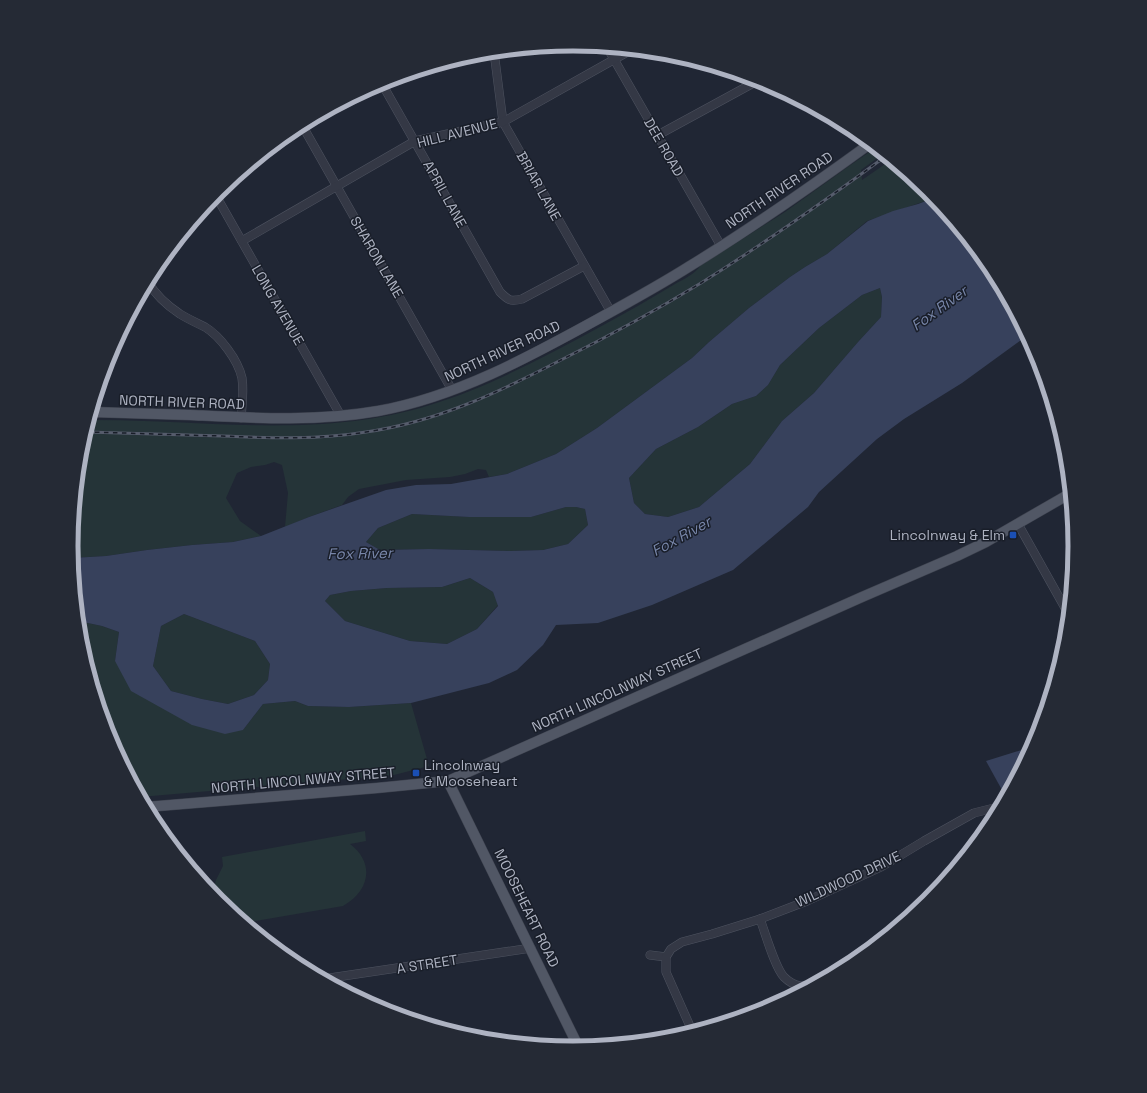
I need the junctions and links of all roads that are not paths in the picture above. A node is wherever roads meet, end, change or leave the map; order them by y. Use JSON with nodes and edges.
{"nodes":[{"id":1,"x":610,"y":52,"type":"edge"},
{"id":2,"x":624,"y":54,"type":"edge"},
{"id":3,"x":495,"y":58,"type":"edge"},
{"id":4,"x":614,"y":59,"type":"junction"},
{"id":5,"x":751,"y":84,"type":"edge"},
{"id":6,"x":385,"y":89,"type":"edge"},
{"id":7,"x":503,"y":122,"type":"junction"},
{"id":8,"x":305,"y":130,"type":"edge"},
{"id":9,"x":658,"y":135,"type":"junction"},
{"id":10,"x":415,"y":141,"type":"junction"},
{"id":11,"x":866,"y":147,"type":"edge"},
{"id":12,"x":337,"y":187,"type":"junction"},
{"id":13,"x":219,"y":200,"type":"edge"},
{"id":14,"x":242,"y":240,"type":"junction"},
{"id":15,"x":721,"y":246,"type":"junction"},
{"id":16,"x":584,"y":266,"type":"junction"},
{"id":17,"x":152,"y":287,"type":"edge"},
{"id":18,"x":611,"y":312,"type":"junction"},
{"id":19,"x":452,"y":390,"type":"junction"},
{"id":20,"x":97,"y":412,"type":"edge"},
{"id":21,"x":341,"y":416,"type":"junction"},
{"id":22,"x":241,"y":418,"type":"junction"},
{"id":23,"x":1066,"y":496,"type":"edge"},
{"id":24,"x":1018,"y":524,"type":"junction"},
{"id":25,"x":1065,"y":608,"type":"edge"},
{"id":26,"x":448,"y":781,"type":"junction"},
{"id":27,"x":153,"y":808,"type":"edge"},
{"id":28,"x":994,"y":808,"type":"edge"},
{"id":29,"x":760,"y":919,"type":"junction"},
{"id":30,"x":531,"y":948,"type":"junction"},
{"id":31,"x":650,"y":955,"type":"dead end"},
{"id":32,"x":666,"y":957,"type":"junction"},
{"id":33,"x":331,"y":979,"type":"edge"},
{"id":34,"x":803,"y":986,"type":"edge"},
{"id":35,"x":691,"y":1028,"type":"edge"},
{"id":36,"x":576,"y":1042,"type":"edge"}],
"edges":[{"from":1,"to":4,"type":"street","name":"DEE ROAD"},
{"from":2,"to":4,"type":"street","name":"HILL AVENUE"},
{"from":3,"to":7,"type":"street","name":"BRIAR LANE"},
{"from":4,"to":7,"type":"street","name":"HILL AVENUE"},
{"from":4,"to":9,"type":"street","name":"DEE ROAD"},
{"from":5,"to":9,"type":"street"},
{"from":6,"to":10,"type":"street","name":"APRIL LANE"},
{"from":7,"to":10,"type":"street","name":"HILL AVENUE"},
{"from":7,"to":16,"type":"street","name":"BRIAR LANE"},
{"from":8,"to":12,"type":"street","name":"SHARON LANE"},
{"from":9,"to":15,"type":"street","name":"DEE ROAD"},
{"from":10,"to":12,"type":"street","name":"HILL AVENUE"},
{"from":10,"to":16,"type":"street","name":"APRIL LANE"},
{"from":11,"to":15,"type":"main road","name":"NORTH RIVER ROAD"},
{"from":12,"to":14,"type":"street","name":"HILL AVENUE"},
{"from":12,"to":19,"type":"street","name":"SHARON LANE"},
{"from":13,"to":14,"type":"street","name":"LONG AVENUE"},
{"from":14,"to":21,"type":"street","name":"LONG AVENUE"},
{"from":15,"to":18,"type":"main road","name":"NORTH RIVER ROAD"},
{"from":16,"to":18,"type":"street","name":"BRIAR LANE"},
{"from":17,"to":22,"type":"street"},
{"from":18,"to":19,"type":"main road","name":"NORTH RIVER ROAD"},
{"from":19,"to":21,"type":"main road","name":"NORTH RIVER ROAD"},
{"from":20,"to":22,"type":"main road","name":"NORTH RIVER ROAD"},
{"from":21,"to":22,"type":"main road","name":"NORTH RIVER ROAD"},
{"from":23,"to":24,"type":"main road","name":"NORTH LINCOLNWAY STREET"},
{"from":24,"to":25,"type":"street"},
{"from":24,"to":26,"type":"main road","name":"NORTH LINCOLNWAY STREET"},
{"from":26,"to":27,"type":"main road","name":"NORTH LINCOLNWAY STREET"},
{"from":26,"to":30,"type":"main road","name":"MOOSEHEART ROAD"},
{"from":28,"to":29,"type":"street","name":"WILDWOOD DRIVE"},
{"from":29,"to":32,"type":"street","name":"WILDWOOD DRIVE"},
{"from":29,"to":34,"type":"street"},
{"from":30,"to":33,"type":"street","name":"A STREET"},
{"from":30,"to":36,"type":"main road","name":"MOOSEHEART ROAD"},
{"from":31,"to":32,"type":"street"},
{"from":32,"to":35,"type":"street"}]}
